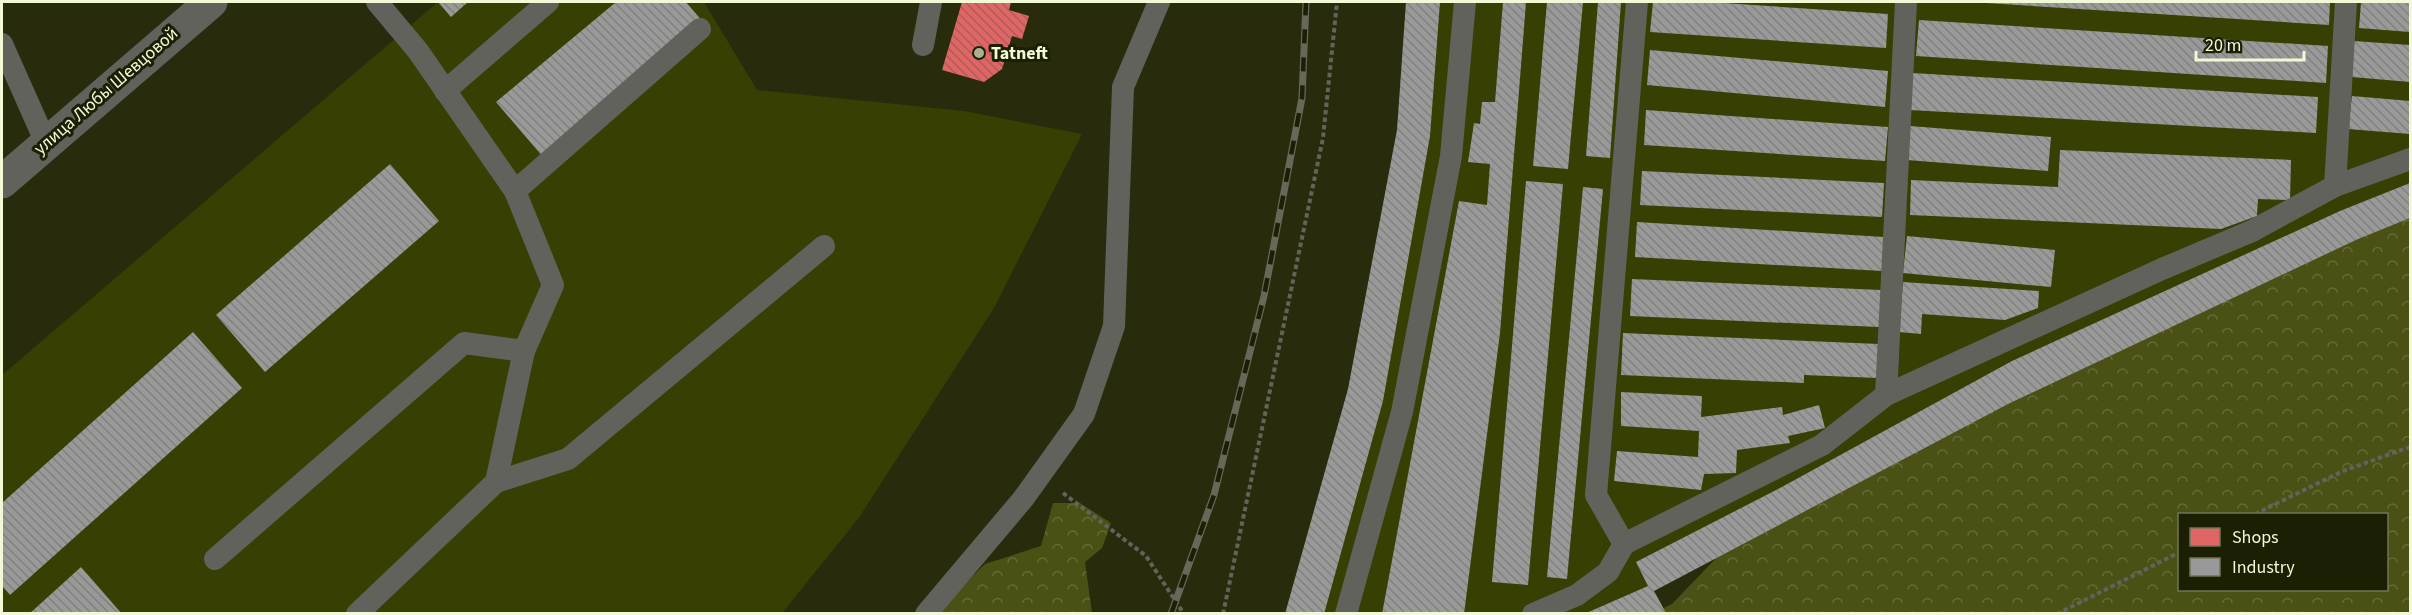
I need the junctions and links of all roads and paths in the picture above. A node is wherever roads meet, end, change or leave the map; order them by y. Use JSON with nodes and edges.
{"nodes":[{"id":1,"x":211,"y":2,"type":"edge"},
{"id":2,"x":377,"y":2,"type":"edge"},
{"id":3,"x":548,"y":2,"type":"edge"},
{"id":4,"x":931,"y":2,"type":"edge"},
{"id":5,"x":1159,"y":2,"type":"edge"},
{"id":6,"x":1337,"y":2,"type":"edge"},
{"id":7,"x":1465,"y":2,"type":"edge"},
{"id":8,"x":1637,"y":2,"type":"edge"},
{"id":9,"x":1906,"y":2,"type":"edge"},
{"id":10,"x":2346,"y":2,"type":"edge"},
{"id":11,"x":700,"y":29,"type":"dead end"},
{"id":12,"x":2,"y":44,"type":"edge"},
{"id":13,"x":923,"y":45,"type":"dead end"},
{"id":14,"x":445,"y":91,"type":"junction"},
{"id":15,"x":46,"y":143,"type":"junction"},
{"id":16,"x":2410,"y":159,"type":"edge"},
{"id":17,"x":2,"y":182,"type":"edge"},
{"id":18,"x":2335,"y":186,"type":"junction"},
{"id":19,"x":514,"y":191,"type":"junction"},
{"id":20,"x":824,"y":246,"type":"dead end"},
{"id":21,"x":524,"y":351,"type":"junction"},
{"id":22,"x":1886,"y":395,"type":"junction"},
{"id":23,"x":2410,"y":447,"type":"edge"},
{"id":24,"x":1040,"y":476,"type":"junction"},
{"id":25,"x":496,"y":482,"type":"junction"},
{"id":26,"x":2257,"y":513,"type":"edge"},
{"id":27,"x":1624,"y":544,"type":"junction"},
{"id":28,"x":2178,"y":553,"type":"edge"},
{"id":29,"x":215,"y":559,"type":"dead end"},
{"id":30,"x":357,"y":614,"type":"edge"},
{"id":31,"x":926,"y":614,"type":"edge"},
{"id":32,"x":1184,"y":614,"type":"edge"},
{"id":33,"x":1223,"y":614,"type":"edge"},
{"id":34,"x":1347,"y":614,"type":"edge"},
{"id":35,"x":1533,"y":614,"type":"edge"},
{"id":36,"x":2057,"y":614,"type":"edge"}],
"edges":[{"from":1,"to":15,"type":"street","name":"улица Любы Шевцовой"},
{"from":2,"to":14,"type":"lane"},
{"from":3,"to":14,"type":"lane"},
{"from":4,"to":13,"type":"lane"},
{"from":5,"to":24,"type":"lane"},
{"from":6,"to":33,"type":"path"},
{"from":7,"to":34,"type":"lane"},
{"from":8,"to":27,"type":"lane"},
{"from":9,"to":22,"type":"lane"},
{"from":10,"to":18,"type":"lane"},
{"from":11,"to":19,"type":"lane"},
{"from":12,"to":15,"type":"lane"},
{"from":14,"to":19,"type":"lane"},
{"from":15,"to":17,"type":"street","name":"улица Любы Шевцовой"},
{"from":16,"to":18,"type":"lane"},
{"from":18,"to":22,"type":"lane"},
{"from":19,"to":21,"type":"lane"},
{"from":20,"to":25,"type":"lane"},
{"from":21,"to":25,"type":"lane"},
{"from":21,"to":29,"type":"lane"},
{"from":22,"to":27,"type":"lane"},
{"from":23,"to":26,"type":"path"},
{"from":24,"to":31,"type":"lane"},
{"from":24,"to":32,"type":"path"},
{"from":25,"to":30,"type":"lane"},
{"from":27,"to":35,"type":"lane"},
{"from":28,"to":36,"type":"path"}]}
